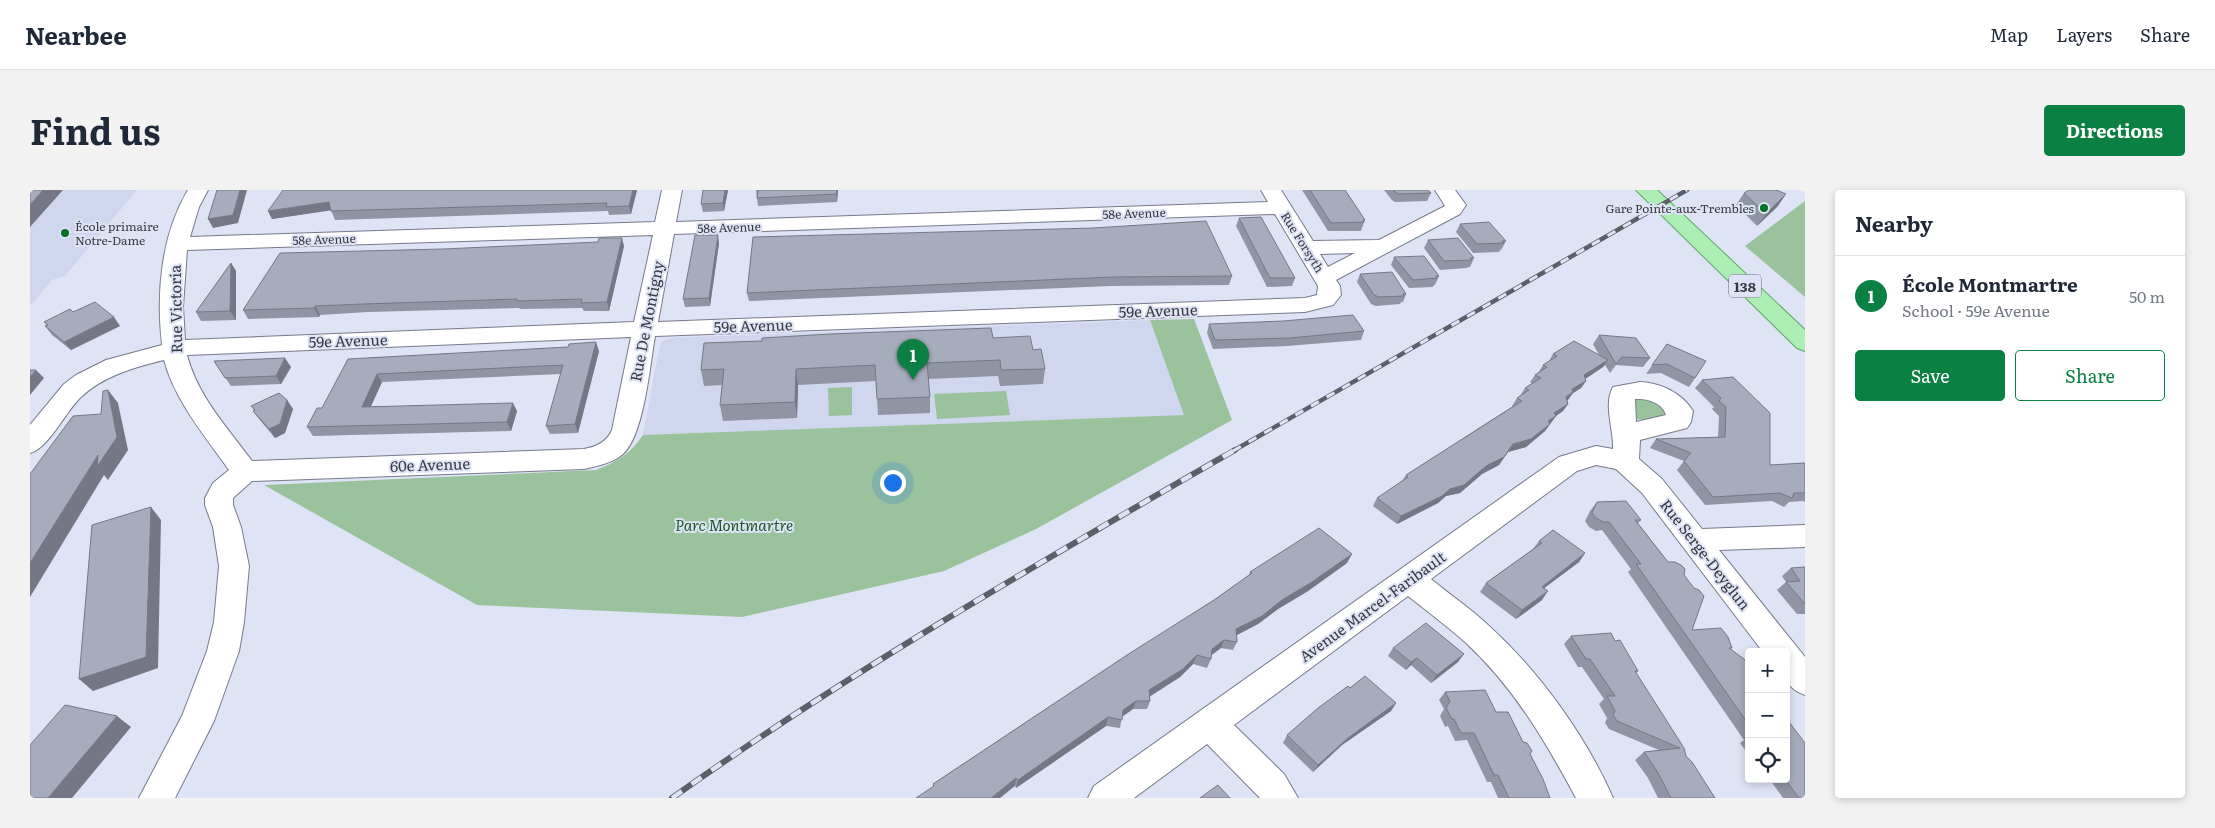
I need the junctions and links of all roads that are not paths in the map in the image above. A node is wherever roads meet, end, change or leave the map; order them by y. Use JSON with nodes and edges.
{"nodes":[{"id":1,"x":198,"y":190,"type":"edge"},
{"id":2,"x":672,"y":190,"type":"edge"},
{"id":3,"x":1271,"y":190,"type":"edge"},
{"id":4,"x":1445,"y":190,"type":"edge"},
{"id":5,"x":1646,"y":190,"type":"edge"},
{"id":6,"x":1282,"y":208,"type":"junction"},
{"id":7,"x":664,"y":229,"type":"junction"},
{"id":8,"x":177,"y":244,"type":"junction"},
{"id":9,"x":1385,"y":245,"type":"junction"},
{"id":10,"x":1307,"y":248,"type":"junction"},
{"id":11,"x":1327,"y":286,"type":"junction"},
{"id":12,"x":643,"y":328,"type":"junction"},
{"id":13,"x":1805,"y":343,"type":"edge"},
{"id":14,"x":173,"y":350,"type":"junction"},
{"id":15,"x":30,"y":444,"type":"edge"},
{"id":16,"x":1626,"y":448,"type":"joint"},
{"id":17,"x":614,"y":449,"type":"joint"},
{"id":18,"x":245,"y":472,"type":"junction"},
{"id":19,"x":1805,"y":536,"type":"edge"},
{"id":20,"x":1695,"y":540,"type":"junction"},
{"id":21,"x":1409,"y":579,"type":"junction"},
{"id":22,"x":1779,"y":648,"type":"edge"},
{"id":23,"x":1790,"y":662,"type":"edge"},
{"id":24,"x":1805,"y":681,"type":"edge"},
{"id":25,"x":1209,"y":723,"type":"junction"},
{"id":26,"x":157,"y":798,"type":"edge"},
{"id":27,"x":1106,"y":798,"type":"edge"},
{"id":28,"x":1280,"y":798,"type":"edge"},
{"id":29,"x":1594,"y":798,"type":"edge"}],
"edges":[{"from":1,"to":8,"type":"street","name":"Rue Victoria"},
{"from":2,"to":7,"type":"street","name":"Rue De Montigny"},
{"from":3,"to":6,"type":"street","name":"Rue Forsyth"},
{"from":4,"to":9,"type":"street","name":"59e Avenue"},
{"from":5,"to":13,"type":"main road","number":"138"},
{"from":6,"to":7,"type":"street","name":"58e Avenue"},
{"from":6,"to":10,"type":"street","name":"Rue Forsyth"},
{"from":7,"to":8,"type":"street","name":"58e Avenue"},
{"from":7,"to":12,"type":"street","name":"Rue De Montigny"},
{"from":8,"to":14,"type":"street","name":"Rue Victoria"},
{"from":9,"to":10,"type":"street"},
{"from":9,"to":11,"type":"street","name":"59e Avenue"},
{"from":10,"to":11,"type":"street","name":"Rue Forsyth"},
{"from":11,"to":12,"type":"street","name":"59e Avenue"},
{"from":12,"to":14,"type":"street","name":"59e Avenue"},
{"from":12,"to":17,"type":"street","name":"Rue De Montigny"},
{"from":14,"to":15,"type":"street","name":"59e Avenue"},
{"from":14,"to":18,"type":"street","name":"Rue Victoria"},
{"from":16,"to":20,"type":"street","name":"Rue Serge-Deyglun"},
{"from":16,"to":21,"type":"street","name":"Avenue Marcel-Faribault"},
{"from":17,"to":18,"type":"street","name":"60e Avenue"},
{"from":18,"to":26,"type":"street"},
{"from":19,"to":20,"type":"street"},
{"from":20,"to":22,"type":"street","name":"Rue Serge-Deyglun"},
{"from":21,"to":25,"type":"street","name":"Avenue Marcel-Faribault"},
{"from":21,"to":29,"type":"street"},
{"from":23,"to":24,"type":"street"},
{"from":25,"to":27,"type":"street","name":"Avenue Marcel-Faribault"},
{"from":25,"to":28,"type":"street"}]}
